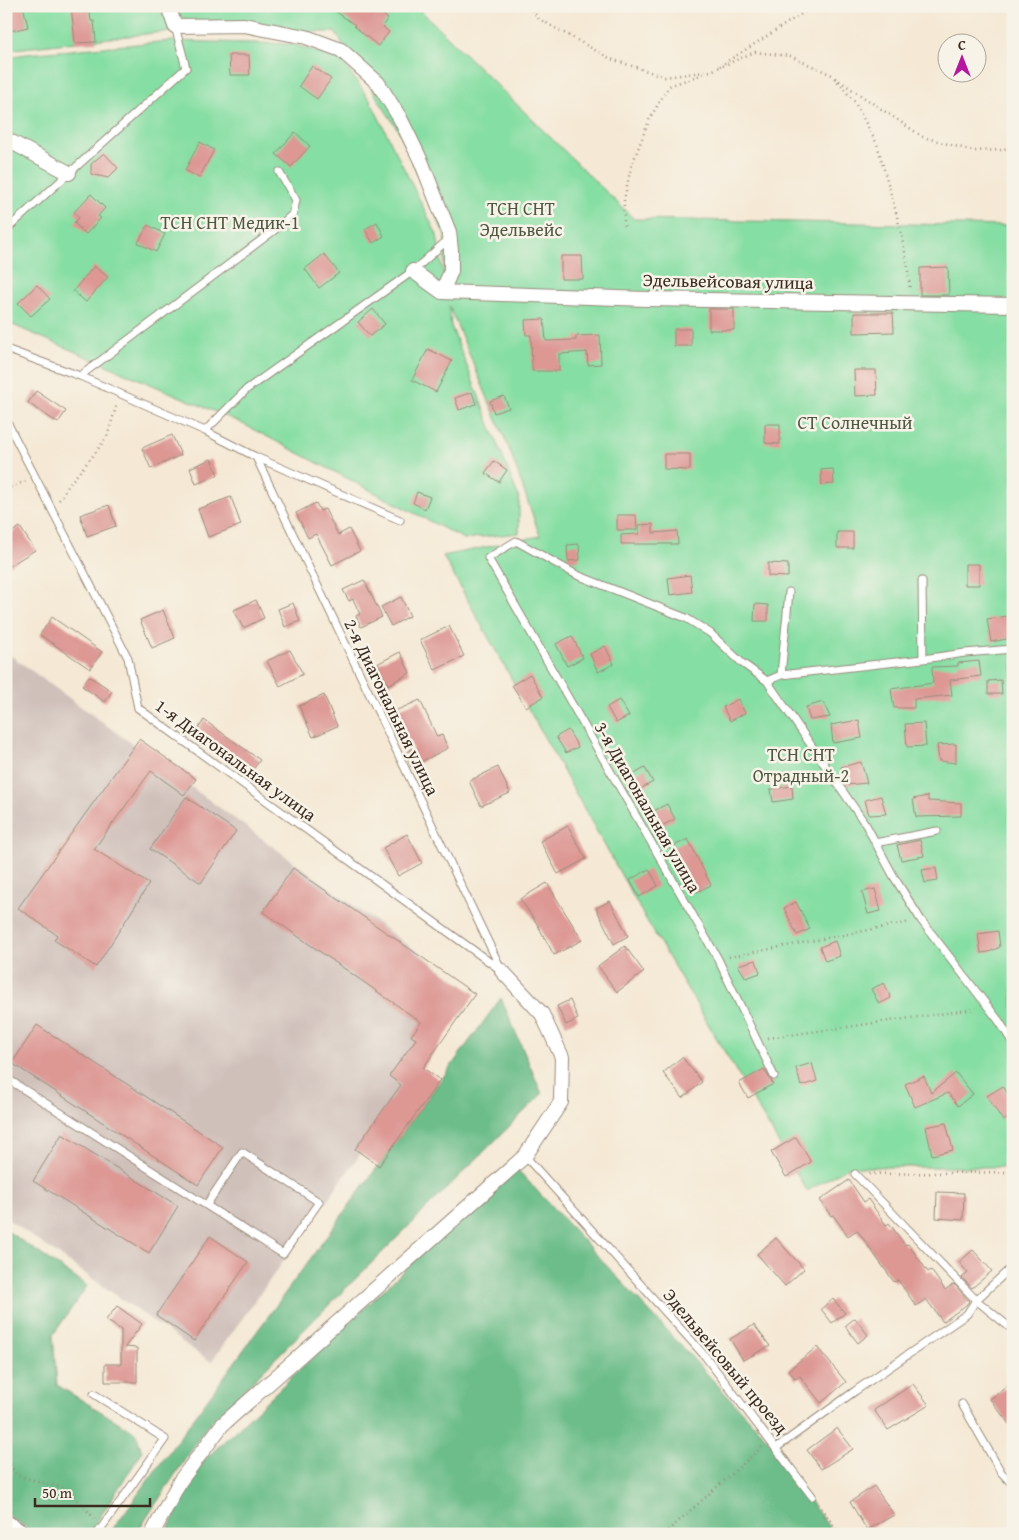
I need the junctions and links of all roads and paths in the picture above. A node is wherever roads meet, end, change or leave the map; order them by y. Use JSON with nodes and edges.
{"nodes":[{"id":1,"x":168,"y":6,"type":"edge"},
{"id":2,"x":529,"y":6,"type":"edge"},
{"id":3,"x":814,"y":6,"type":"edge"},
{"id":4,"x":175,"y":26,"type":"junction"},
{"id":5,"x":711,"y":72,"type":"junction"},
{"id":6,"x":832,"y":75,"type":"junction"},
{"id":7,"x":6,"y":139,"type":"edge"},
{"id":8,"x":1013,"y":140,"type":"edge"},
{"id":9,"x":279,"y":172,"type":"dead end"},
{"id":10,"x":69,"y":173,"type":"junction"},
{"id":11,"x":624,"y":226,"type":"dead end"},
{"id":12,"x":6,"y":230,"type":"edge"},
{"id":13,"x":443,"y":244,"type":"dead end"},
{"id":14,"x":414,"y":271,"type":"junction"},
{"id":15,"x":442,"y":292,"type":"junction"},
{"id":16,"x":912,"y":304,"type":"junction"},
{"id":17,"x":1013,"y":305,"type":"edge"},
{"id":18,"x":6,"y":349,"type":"edge"},
{"id":19,"x":80,"y":376,"type":"junction"},
{"id":20,"x":120,"y":394,"type":"junction"},
{"id":21,"x":6,"y":420,"type":"edge"},
{"id":22,"x":205,"y":431,"type":"junction"},
{"id":23,"x":256,"y":457,"type":"junction"},
{"id":24,"x":36,"y":477,"type":"junction"},
{"id":25,"x":6,"y":489,"type":"edge"},
{"id":26,"x":52,"y":510,"type":"junction"},
{"id":27,"x":400,"y":520,"type":"dead end"},
{"id":28,"x":922,"y":581,"type":"dead end"},
{"id":29,"x":789,"y":592,"type":"dead end"},
{"id":30,"x":1013,"y":649,"type":"edge"},
{"id":31,"x":923,"y":660,"type":"junction"},
{"id":32,"x":781,"y":675,"type":"junction"},
{"id":33,"x":767,"y":682,"type":"junction"},
{"id":34,"x":937,"y":831,"type":"dead end"},
{"id":35,"x":875,"y":843,"type":"junction"},
{"id":36,"x":921,"y":920,"type":"junction"},
{"id":37,"x":718,"y":959,"type":"junction"},
{"id":38,"x":502,"y":971,"type":"junction"},
{"id":39,"x":987,"y":1007,"type":"junction"},
{"id":40,"x":757,"y":1039,"type":"junction"},
{"id":41,"x":1013,"y":1042,"type":"edge"},
{"id":42,"x":774,"y":1076,"type":"dead end"},
{"id":43,"x":6,"y":1078,"type":"edge"},
{"id":44,"x":525,"y":1156,"type":"junction"},
{"id":45,"x":1013,"y":1172,"type":"edge"},
{"id":46,"x":855,"y":1174,"type":"joint"},
{"id":47,"x":206,"y":1204,"type":"junction"},
{"id":48,"x":1013,"y":1266,"type":"edge"},
{"id":49,"x":976,"y":1300,"type":"junction"},
{"id":50,"x":1013,"y":1330,"type":"edge"},
{"id":51,"x":94,"y":1394,"type":"dead end"},
{"id":52,"x":962,"y":1404,"type":"dead end"},
{"id":53,"x":770,"y":1440,"type":"junction"},
{"id":54,"x":776,"y":1448,"type":"junction"},
{"id":55,"x":6,"y":1455,"type":"edge"},
{"id":56,"x":1013,"y":1485,"type":"edge"},
{"id":57,"x":812,"y":1496,"type":"joint"},
{"id":58,"x":6,"y":1526,"type":"edge"},
{"id":59,"x":102,"y":1526,"type":"junction"},
{"id":60,"x":18,"y":1534,"type":"edge"},
{"id":61,"x":98,"y":1534,"type":"edge"},
{"id":62,"x":152,"y":1534,"type":"edge"},
{"id":63,"x":664,"y":1534,"type":"edge"},
{"id":64,"x":840,"y":1534,"type":"edge"}],
"edges":[{"from":1,"to":4,"type":"street"},
{"from":2,"to":5,"type":"path"},
{"from":3,"to":5,"type":"path"},
{"from":4,"to":10,"type":"lane"},
{"from":4,"to":15,"type":"street"},
{"from":5,"to":6,"type":"path"},
{"from":5,"to":11,"type":"path"},
{"from":6,"to":8,"type":"path"},
{"from":6,"to":16,"type":"path"},
{"from":7,"to":10,"type":"street"},
{"from":9,"to":19,"type":"lane"},
{"from":10,"to":12,"type":"lane"},
{"from":13,"to":14,"type":"lane"},
{"from":14,"to":15,"type":"street"},
{"from":14,"to":22,"type":"lane"},
{"from":15,"to":16,"type":"street","name":"Эдельвейсовая улица"},
{"from":16,"to":17,"type":"street","name":"Эдельвейсовая улица"},
{"from":18,"to":19,"type":"lane"},
{"from":19,"to":20,"type":"lane"},
{"from":20,"to":22,"type":"lane"},
{"from":20,"to":26,"type":"path"},
{"from":21,"to":24,"type":"lane","name":"1-я Диагональная улица"},
{"from":22,"to":23,"type":"lane"},
{"from":23,"to":27,"type":"lane"},
{"from":23,"to":38,"type":"lane","name":"2-я Диагональная улица"},
{"from":24,"to":25,"type":"path"},
{"from":24,"to":26,"type":"lane","name":"1-я Диагональная улица"},
{"from":26,"to":38,"type":"lane","name":"1-я Диагональная улица"},
{"from":28,"to":31,"type":"lane"},
{"from":29,"to":32,"type":"lane"},
{"from":30,"to":31,"type":"lane"},
{"from":31,"to":32,"type":"lane"},
{"from":32,"to":33,"type":"lane"},
{"from":33,"to":35,"type":"lane"},
{"from":33,"to":37,"type":"lane","name":"3-я Диагональная улица"},
{"from":34,"to":35,"type":"lane"},
{"from":35,"to":36,"type":"lane"},
{"from":36,"to":37,"type":"path"},
{"from":36,"to":39,"type":"lane"},
{"from":37,"to":40,"type":"lane","name":"3-я Диагональная улица"},
{"from":38,"to":44,"type":"street"},
{"from":39,"to":40,"type":"path"},
{"from":39,"to":41,"type":"lane"},
{"from":40,"to":42,"type":"lane","name":"3-я Диагональная улица"},
{"from":43,"to":47,"type":"lane"},
{"from":44,"to":53,"type":"lane","name":"Эдельвейсовый проезд"},
{"from":44,"to":62,"type":"street"},
{"from":45,"to":46,"type":"path"},
{"from":46,"to":49,"type":"lane"},
{"from":47,"to":47,"type":"lane"},
{"from":48,"to":49,"type":"lane","name":"Эдельвейсовый проезд"},
{"from":49,"to":50,"type":"lane"},
{"from":49,"to":54,"type":"lane","name":"Эдельвейсовый проезд"},
{"from":51,"to":59,"type":"lane"},
{"from":52,"to":56,"type":"lane"},
{"from":53,"to":54,"type":"lane","name":"Эдельвейсовый проезд"},
{"from":53,"to":63,"type":"path"},
{"from":54,"to":57,"type":"lane"},
{"from":55,"to":59,"type":"path"},
{"from":57,"to":64,"type":"path"},
{"from":58,"to":60,"type":"main road"},
{"from":59,"to":61,"type":"lane"}]}
